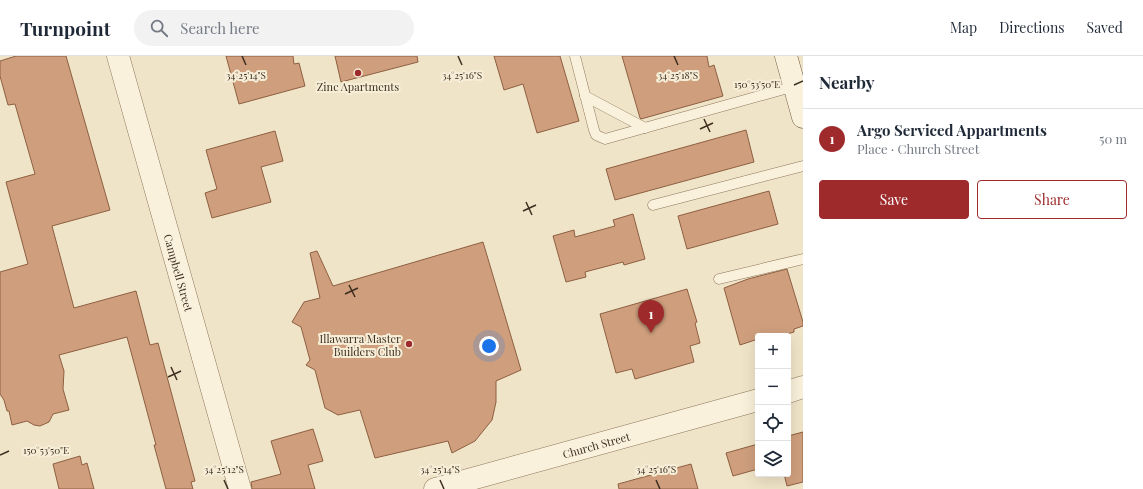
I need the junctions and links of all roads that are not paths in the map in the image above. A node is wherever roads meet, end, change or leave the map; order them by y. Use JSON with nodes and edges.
{"nodes":[{"id":1,"x":118,"y":56,"type":"edge"},
{"id":2,"x":575,"y":56,"type":"edge"},
{"id":3,"x":786,"y":56,"type":"edge"},
{"id":4,"x":794,"y":86,"type":"junction"},
{"id":5,"x":585,"y":96,"type":"junction"},
{"id":6,"x":803,"y":117,"type":"edge"},
{"id":7,"x":645,"y":128,"type":"junction"},
{"id":8,"x":803,"y":166,"type":"edge"},
{"id":9,"x":653,"y":205,"type":"dead end"},
{"id":10,"x":803,"y":259,"type":"edge"},
{"id":11,"x":719,"y":279,"type":"dead end"},
{"id":12,"x":803,"y":387,"type":"edge"},
{"id":13,"x":791,"y":391,"type":"edge"},
{"id":14,"x":755,"y":401,"type":"edge"},
{"id":15,"x":240,"y":489,"type":"edge"},
{"id":16,"x":435,"y":489,"type":"edge"}],
"edges":[{"from":1,"to":15,"type":"street","name":"Campbell Street"},
{"from":2,"to":5,"type":"lane"},
{"from":3,"to":4,"type":"street"},
{"from":4,"to":6,"type":"street"},
{"from":4,"to":7,"type":"lane"},
{"from":5,"to":7,"type":"lane"},
{"from":5,"to":7,"type":"lane"},
{"from":8,"to":9,"type":"lane"},
{"from":10,"to":11,"type":"lane"},
{"from":12,"to":13,"type":"street"},
{"from":14,"to":16,"type":"street","name":"Church Street"}]}
